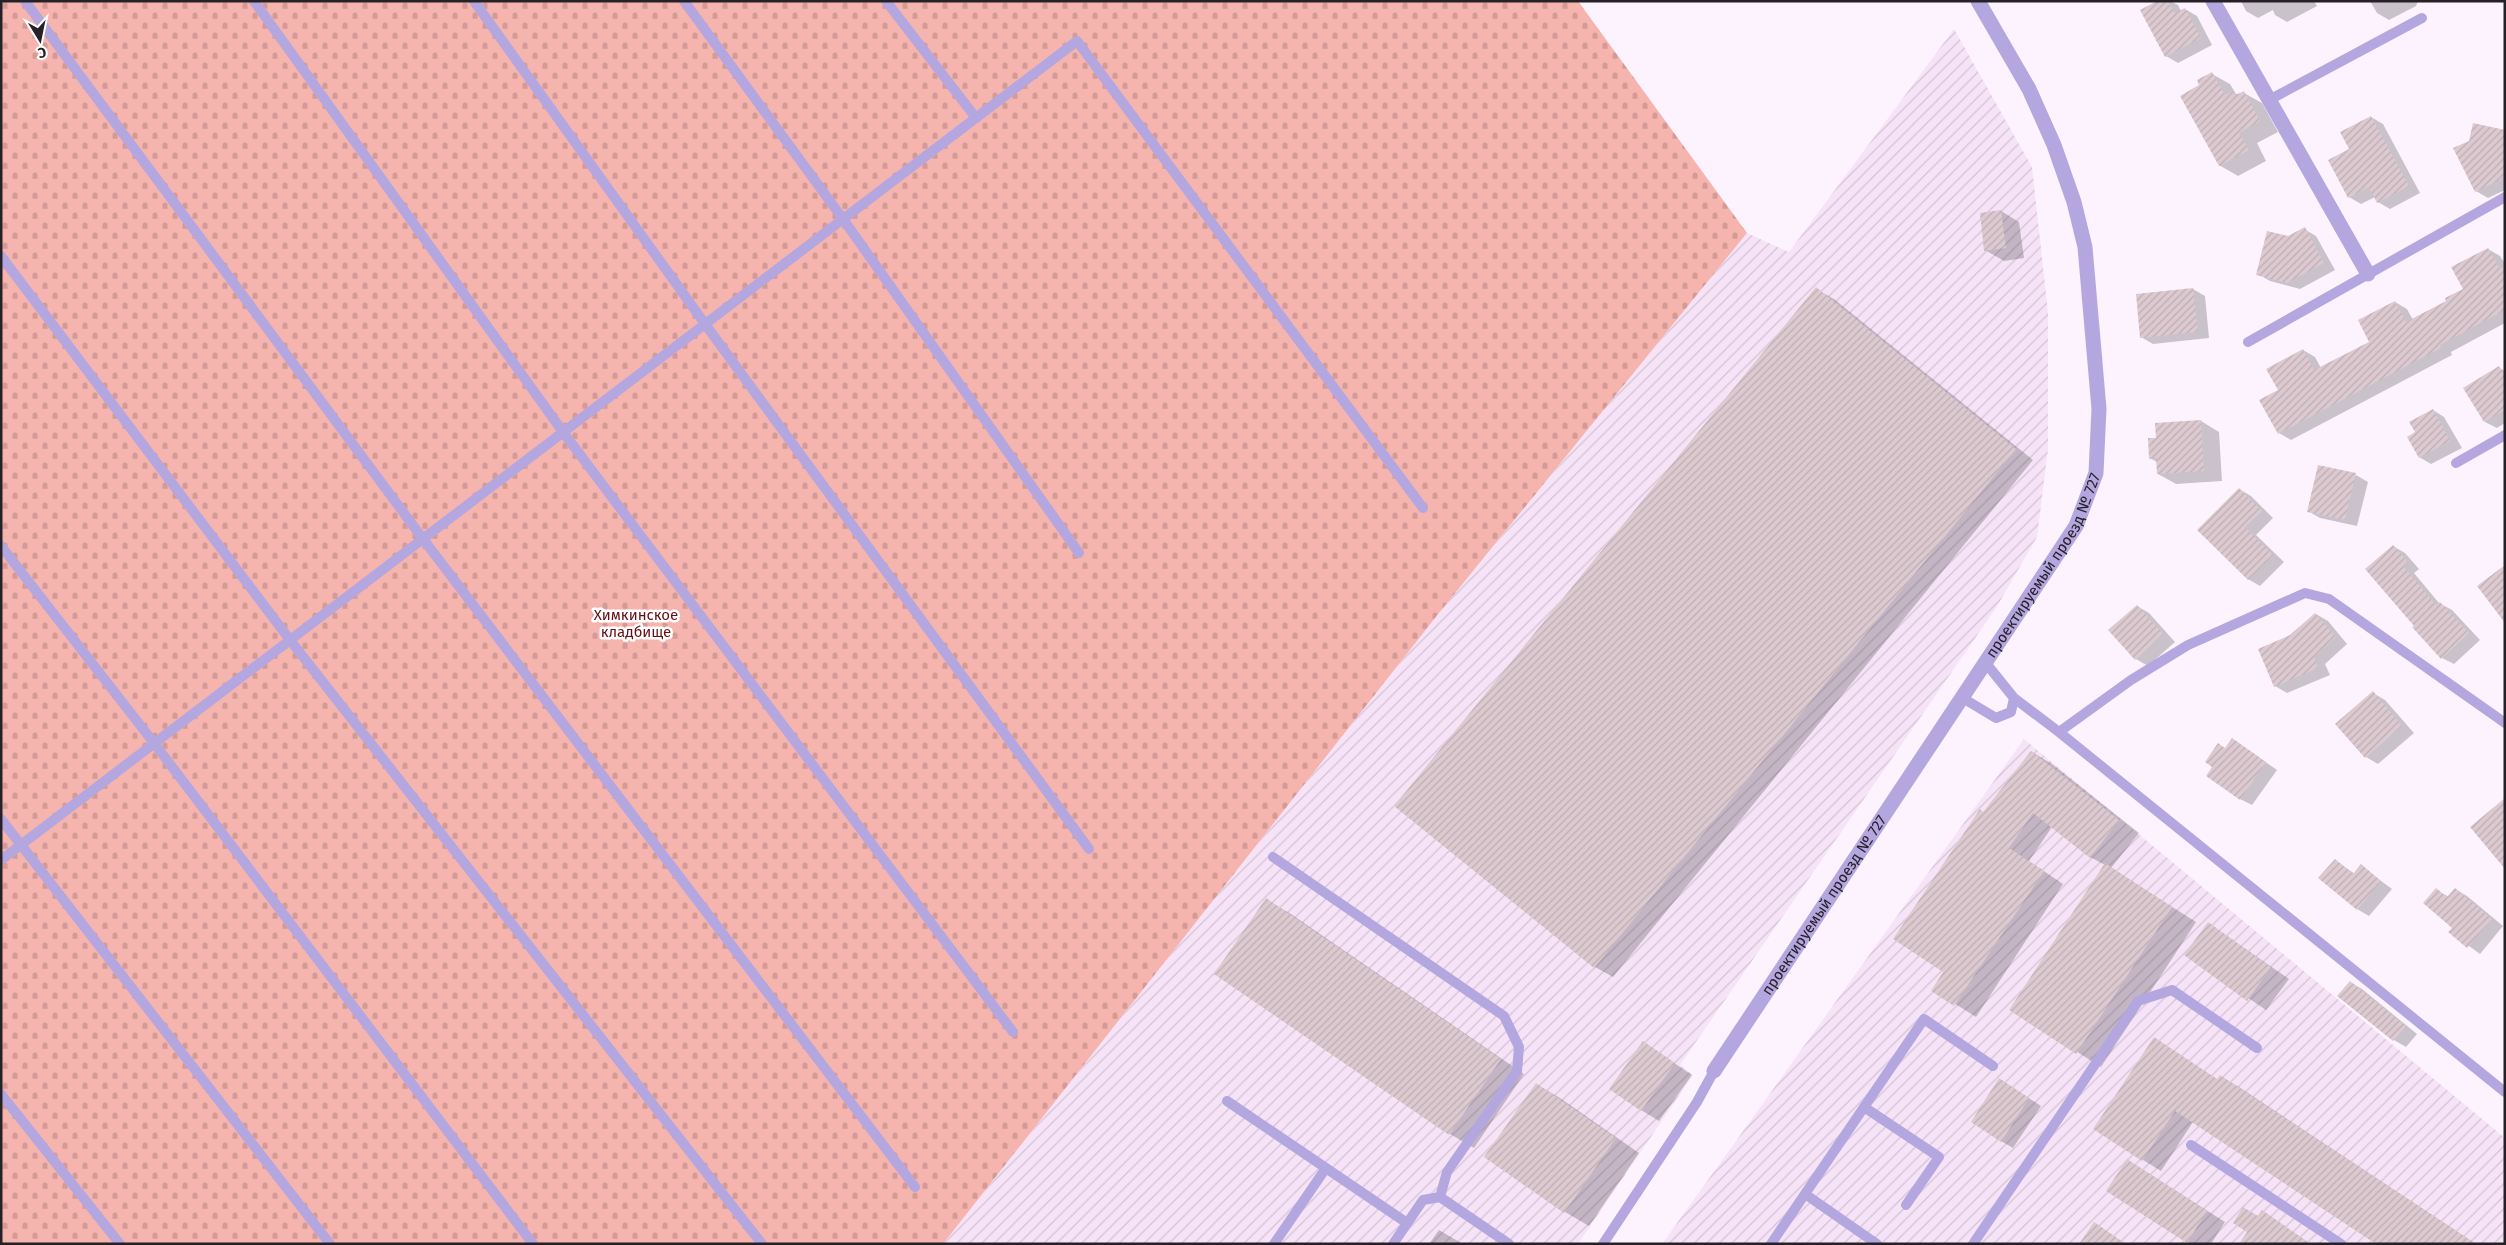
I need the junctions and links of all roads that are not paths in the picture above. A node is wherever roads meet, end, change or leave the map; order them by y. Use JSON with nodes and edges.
{"nodes":[{"id":1,"x":25,"y":1,"type":"edge"},
{"id":2,"x":254,"y":1,"type":"edge"},
{"id":3,"x":474,"y":1,"type":"edge"},
{"id":4,"x":684,"y":1,"type":"edge"},
{"id":5,"x":886,"y":1,"type":"edge"},
{"id":6,"x":1978,"y":1,"type":"edge"},
{"id":7,"x":2213,"y":1,"type":"edge"},
{"id":8,"x":2422,"y":18,"type":"dead end"},
{"id":9,"x":2269,"y":100,"type":"junction"},
{"id":10,"x":976,"y":118,"type":"junction"},
{"id":11,"x":2505,"y":197,"type":"edge"},
{"id":12,"x":843,"y":219,"type":"junction"},
{"id":13,"x":1,"y":256,"type":"edge"},
{"id":14,"x":2368,"y":274,"type":"junction"},
{"id":15,"x":705,"y":324,"type":"junction"},
{"id":16,"x":2248,"y":342,"type":"dead end"},
{"id":17,"x":563,"y":432,"type":"junction"},
{"id":18,"x":2505,"y":435,"type":"edge"},
{"id":19,"x":2456,"y":462,"type":"dead end"},
{"id":20,"x":1423,"y":508,"type":"dead end"},
{"id":21,"x":423,"y":539,"type":"junction"},
{"id":22,"x":1,"y":546,"type":"edge"},
{"id":23,"x":1079,"y":553,"type":"dead end"},
{"id":24,"x":290,"y":640,"type":"junction"},
{"id":25,"x":1985,"y":662,"type":"junction"},
{"id":26,"x":1961,"y":697,"type":"junction"},
{"id":27,"x":2014,"y":698,"type":"junction"},
{"id":28,"x":2505,"y":722,"type":"edge"},
{"id":29,"x":2059,"y":732,"type":"junction"},
{"id":30,"x":154,"y":744,"type":"junction"},
{"id":31,"x":1,"y":818,"type":"edge"},
{"id":32,"x":22,"y":844,"type":"junction"},
{"id":33,"x":1089,"y":849,"type":"dead end"},
{"id":34,"x":1272,"y":857,"type":"dead end"},
{"id":35,"x":1,"y":860,"type":"edge"},
{"id":36,"x":1013,"y":1032,"type":"dead end"},
{"id":37,"x":2257,"y":1048,"type":"dead end"},
{"id":38,"x":1993,"y":1066,"type":"dead end"},
{"id":39,"x":1714,"y":1071,"type":"joint"},
{"id":40,"x":2505,"y":1092,"type":"edge"},
{"id":41,"x":1,"y":1094,"type":"edge"},
{"id":42,"x":1227,"y":1101,"type":"dead end"},
{"id":43,"x":1864,"y":1107,"type":"junction"},
{"id":44,"x":2190,"y":1145,"type":"dead end"},
{"id":45,"x":1326,"y":1168,"type":"junction"},
{"id":46,"x":915,"y":1187,"type":"dead end"},
{"id":47,"x":1805,"y":1194,"type":"junction"},
{"id":48,"x":1440,"y":1197,"type":"junction"},
{"id":49,"x":1906,"y":1205,"type":"dead end"},
{"id":50,"x":1408,"y":1223,"type":"junction"},
{"id":51,"x":120,"y":1244,"type":"edge"},
{"id":52,"x":330,"y":1244,"type":"edge"},
{"id":53,"x":533,"y":1244,"type":"edge"},
{"id":54,"x":762,"y":1244,"type":"edge"},
{"id":55,"x":1274,"y":1244,"type":"edge"},
{"id":56,"x":1394,"y":1244,"type":"edge"},
{"id":57,"x":1509,"y":1244,"type":"edge"},
{"id":58,"x":1603,"y":1244,"type":"edge"},
{"id":59,"x":1771,"y":1244,"type":"edge"},
{"id":60,"x":1878,"y":1244,"type":"edge"},
{"id":61,"x":1973,"y":1244,"type":"edge"},
{"id":62,"x":2341,"y":1244,"type":"edge"}],
"edges":[{"from":1,"to":21,"type":"lane"},
{"from":2,"to":17,"type":"lane"},
{"from":3,"to":15,"type":"lane"},
{"from":4,"to":12,"type":"lane"},
{"from":5,"to":10,"type":"lane"},
{"from":6,"to":25,"type":"street","name":"проектируемый проезд № 727"},
{"from":7,"to":9,"type":"street"},
{"from":8,"to":9,"type":"lane"},
{"from":9,"to":14,"type":"street"},
{"from":10,"to":12,"type":"lane"},
{"from":10,"to":20,"type":"lane"},
{"from":11,"to":14,"type":"lane"},
{"from":12,"to":15,"type":"lane"},
{"from":12,"to":23,"type":"lane"},
{"from":13,"to":24,"type":"lane"},
{"from":14,"to":16,"type":"lane"},
{"from":15,"to":17,"type":"lane"},
{"from":15,"to":33,"type":"lane"},
{"from":17,"to":21,"type":"lane"},
{"from":17,"to":36,"type":"lane"},
{"from":18,"to":19,"type":"lane"},
{"from":21,"to":24,"type":"lane"},
{"from":21,"to":46,"type":"lane"},
{"from":22,"to":30,"type":"lane"},
{"from":24,"to":30,"type":"lane"},
{"from":24,"to":54,"type":"lane"},
{"from":25,"to":26,"type":"street","name":"проектируемый проезд № 727"},
{"from":25,"to":27,"type":"lane"},
{"from":26,"to":27,"type":"lane"},
{"from":26,"to":39,"type":"street","name":"проектируемый проезд № 727"},
{"from":27,"to":29,"type":"lane"},
{"from":28,"to":29,"type":"lane"},
{"from":29,"to":40,"type":"lane"},
{"from":30,"to":32,"type":"lane"},
{"from":30,"to":53,"type":"lane"},
{"from":31,"to":32,"type":"lane"},
{"from":32,"to":35,"type":"lane"},
{"from":32,"to":52,"type":"lane"},
{"from":34,"to":48,"type":"lane"},
{"from":37,"to":61,"type":"lane"},
{"from":38,"to":43,"type":"lane"},
{"from":39,"to":58,"type":"lane"},
{"from":41,"to":51,"type":"lane"},
{"from":42,"to":45,"type":"lane"},
{"from":43,"to":47,"type":"lane"},
{"from":43,"to":49,"type":"lane"},
{"from":44,"to":62,"type":"lane"},
{"from":45,"to":50,"type":"lane"},
{"from":45,"to":55,"type":"lane"},
{"from":47,"to":59,"type":"lane"},
{"from":47,"to":60,"type":"lane"},
{"from":48,"to":50,"type":"lane"},
{"from":48,"to":57,"type":"lane"},
{"from":50,"to":56,"type":"lane"}]}
